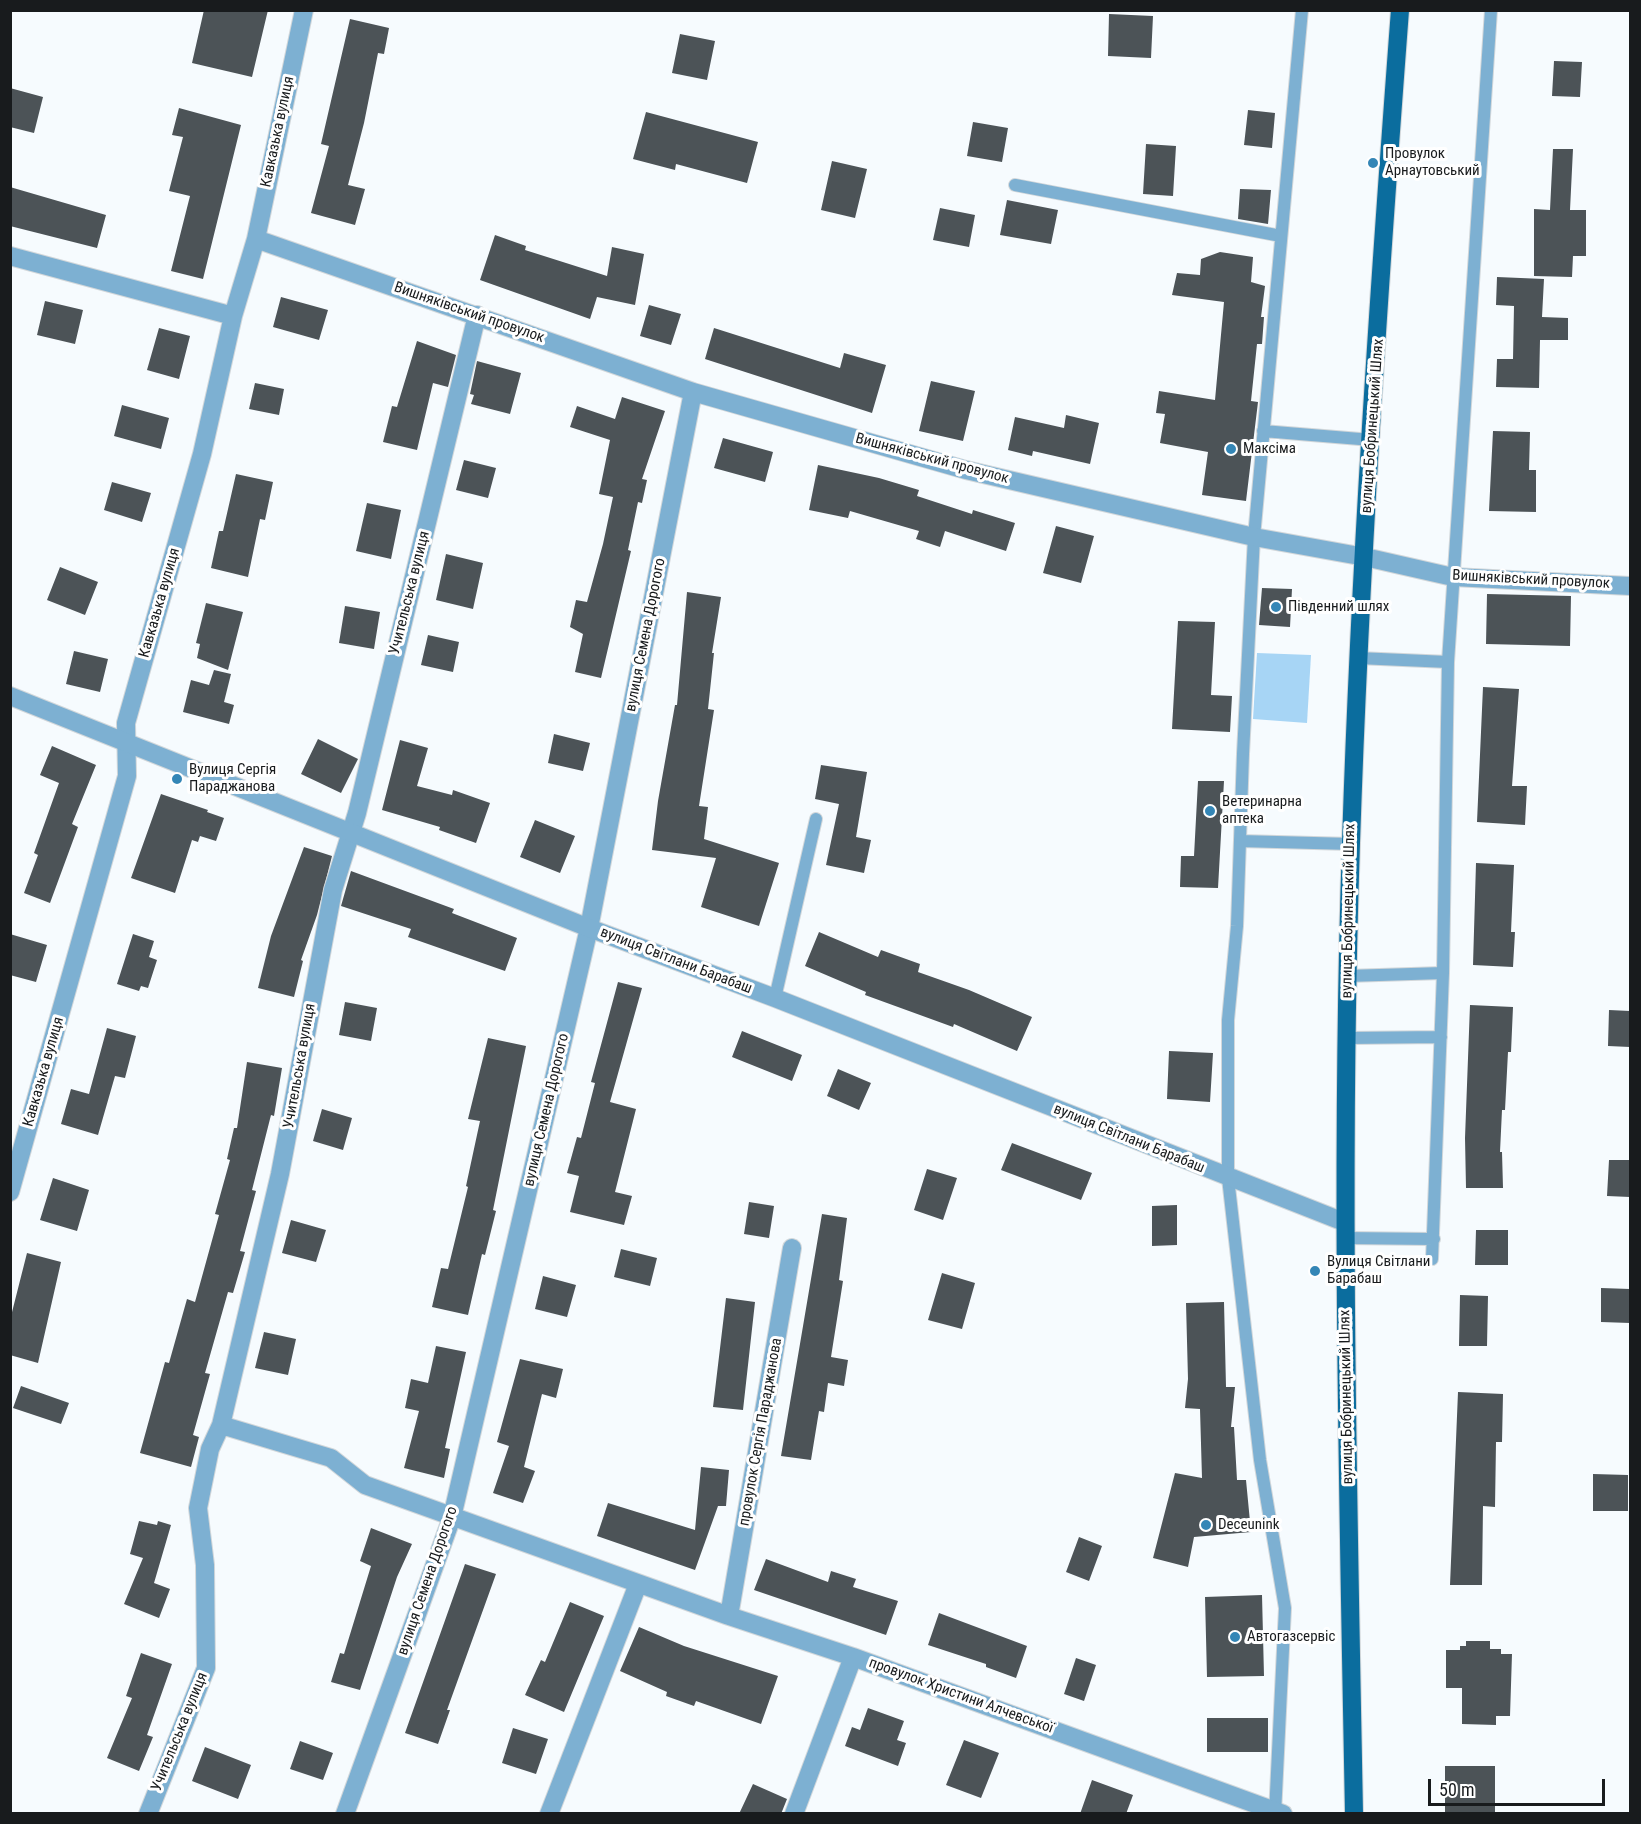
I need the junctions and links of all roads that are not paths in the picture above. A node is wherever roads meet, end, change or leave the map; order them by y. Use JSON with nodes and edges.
{"nodes":[{"id":1,"x":304,"y":10,"type":"edge"},
{"id":2,"x":1302,"y":10,"type":"edge"},
{"id":3,"x":1400,"y":10,"type":"edge"},
{"id":4,"x":1491,"y":10,"type":"edge"},
{"id":5,"x":1015,"y":185,"type":"dead end"},
{"id":6,"x":1281,"y":236,"type":"junction"},
{"id":7,"x":256,"y":239,"type":"junction"},
{"id":8,"x":10,"y":256,"type":"edge"},
{"id":9,"x":477,"y":315,"type":"junction"},
{"id":10,"x":233,"y":316,"type":"junction"},
{"id":11,"x":693,"y":392,"type":"junction"},
{"id":12,"x":1263,"y":431,"type":"junction"},
{"id":13,"x":1372,"y":440,"type":"junction"},
{"id":14,"x":1254,"y":537,"type":"junction"},
{"id":15,"x":1365,"y":557,"type":"junction"},
{"id":16,"x":1454,"y":577,"type":"junction"},
{"id":17,"x":1630,"y":586,"type":"edge"},
{"id":18,"x":1358,"y":658,"type":"junction"},
{"id":19,"x":1448,"y":662,"type":"junction"},
{"id":20,"x":10,"y":696,"type":"edge"},
{"id":21,"x":128,"y":743,"type":"junction"},
{"id":22,"x":816,"y":819,"type":"dead end"},
{"id":23,"x":352,"y":831,"type":"junction"},
{"id":24,"x":1240,"y":841,"type":"junction"},
{"id":25,"x":1350,"y":844,"type":"junction"},
{"id":26,"x":589,"y":928,"type":"junction"},
{"id":27,"x":1443,"y":973,"type":"junction"},
{"id":28,"x":1347,"y":976,"type":"junction"},
{"id":29,"x":775,"y":998,"type":"junction"},
{"id":30,"x":1441,"y":1037,"type":"junction"},
{"id":31,"x":1347,"y":1038,"type":"junction"},
{"id":32,"x":1228,"y":1178,"type":"junction"},
{"id":33,"x":10,"y":1192,"type":"edge"},
{"id":34,"x":1344,"y":1230,"type":"junction"},
{"id":35,"x":1434,"y":1239,"type":"junction"},
{"id":36,"x":792,"y":1248,"type":"dead end"},
{"id":37,"x":1432,"y":1259,"type":"dead end"},
{"id":38,"x":221,"y":1425,"type":"junction"},
{"id":39,"x":452,"y":1516,"type":"junction"},
{"id":40,"x":638,"y":1584,"type":"junction"},
{"id":41,"x":729,"y":1616,"type":"junction"},
{"id":42,"x":853,"y":1657,"type":"junction"},
{"id":43,"x":1278,"y":1813,"type":"edge"},
{"id":44,"x":148,"y":1814,"type":"edge"},
{"id":45,"x":345,"y":1814,"type":"edge"},
{"id":46,"x":549,"y":1814,"type":"edge"},
{"id":47,"x":794,"y":1814,"type":"edge"},
{"id":48,"x":1354,"y":1814,"type":"edge"}],
"edges":[{"from":1,"to":7,"type":"street","name":"Кавказька вулиця"},
{"from":2,"to":6,"type":"lane"},
{"from":3,"to":13,"type":"main road","name":"вулиця Бобринецький Шлях"},
{"from":4,"to":16,"type":"lane"},
{"from":5,"to":6,"type":"lane"},
{"from":6,"to":12,"type":"lane"},
{"from":7,"to":9,"type":"street","name":"Вишняківський провулок"},
{"from":7,"to":10,"type":"street","name":"Кавказька вулиця"},
{"from":8,"to":10,"type":"street"},
{"from":9,"to":11,"type":"street","name":"Вишняківський провулок"},
{"from":9,"to":23,"type":"street","name":"Учительська вулиця"},
{"from":10,"to":21,"type":"street","name":"Кавказька вулиця"},
{"from":11,"to":14,"type":"street","name":"Вишняківський провулок"},
{"from":11,"to":26,"type":"street","name":"вулиця Семена Дорогого"},
{"from":12,"to":13,"type":"lane"},
{"from":12,"to":14,"type":"lane"},
{"from":13,"to":15,"type":"main road","name":"вулиця Бобринецький Шлях"},
{"from":14,"to":15,"type":"street","name":"Вишняківський провулок"},
{"from":14,"to":24,"type":"lane"},
{"from":15,"to":16,"type":"street","name":"Вишняківський провулок"},
{"from":15,"to":18,"type":"main road","name":"вулиця Бобринецький Шлях"},
{"from":16,"to":17,"type":"street","name":"Вишняківський провулок"},
{"from":16,"to":19,"type":"lane"},
{"from":18,"to":19,"type":"lane"},
{"from":18,"to":25,"type":"main road","name":"вулиця Бобринецький Шлях"},
{"from":19,"to":27,"type":"lane"},
{"from":20,"to":21,"type":"street","name":"вулиця Світлани Барабаш"},
{"from":21,"to":23,"type":"street","name":"вулиця Світлани Барабаш"},
{"from":21,"to":33,"type":"street","name":"Кавказька вулиця"},
{"from":22,"to":29,"type":"lane"},
{"from":23,"to":26,"type":"street","name":"вулиця Світлани Барабаш"},
{"from":23,"to":38,"type":"street","name":"Учительська вулиця"},
{"from":24,"to":25,"type":"lane"},
{"from":24,"to":32,"type":"lane"},
{"from":25,"to":28,"type":"main road","name":"вулиця Бобринецький Шлях"},
{"from":26,"to":29,"type":"street","name":"вулиця Світлани Барабаш"},
{"from":26,"to":39,"type":"street","name":"вулиця Семена Дорогого"},
{"from":27,"to":28,"type":"lane"},
{"from":27,"to":30,"type":"lane"},
{"from":28,"to":31,"type":"main road","name":"вулиця Бобринецький Шлях"},
{"from":29,"to":32,"type":"street","name":"вулиця Світлани Барабаш"},
{"from":30,"to":31,"type":"lane"},
{"from":30,"to":35,"type":"lane"},
{"from":31,"to":34,"type":"main road","name":"вулиця Бобринецький Шлях"},
{"from":32,"to":34,"type":"street","name":"вулиця Світлани Барабаш"},
{"from":32,"to":43,"type":"lane"},
{"from":34,"to":35,"type":"lane"},
{"from":34,"to":48,"type":"main road","name":"вулиця Бобринецький Шлях"},
{"from":35,"to":37,"type":"lane"},
{"from":36,"to":41,"type":"street","name":"провулок Сергія Параджанова"},
{"from":38,"to":39,"type":"street","name":"провулок Христини Алчевської"},
{"from":38,"to":44,"type":"street","name":"Учительська вулиця"},
{"from":39,"to":40,"type":"street","name":"провулок Христини Алчевської"},
{"from":39,"to":45,"type":"street","name":"вулиця Семена Дорогого"},
{"from":40,"to":41,"type":"street","name":"провулок Христини Алчевської"},
{"from":40,"to":46,"type":"street"},
{"from":41,"to":42,"type":"street","name":"провулок Христини Алчевської"},
{"from":42,"to":43,"type":"street","name":"провулок Христини Алчевської"},
{"from":42,"to":47,"type":"street"}]}
